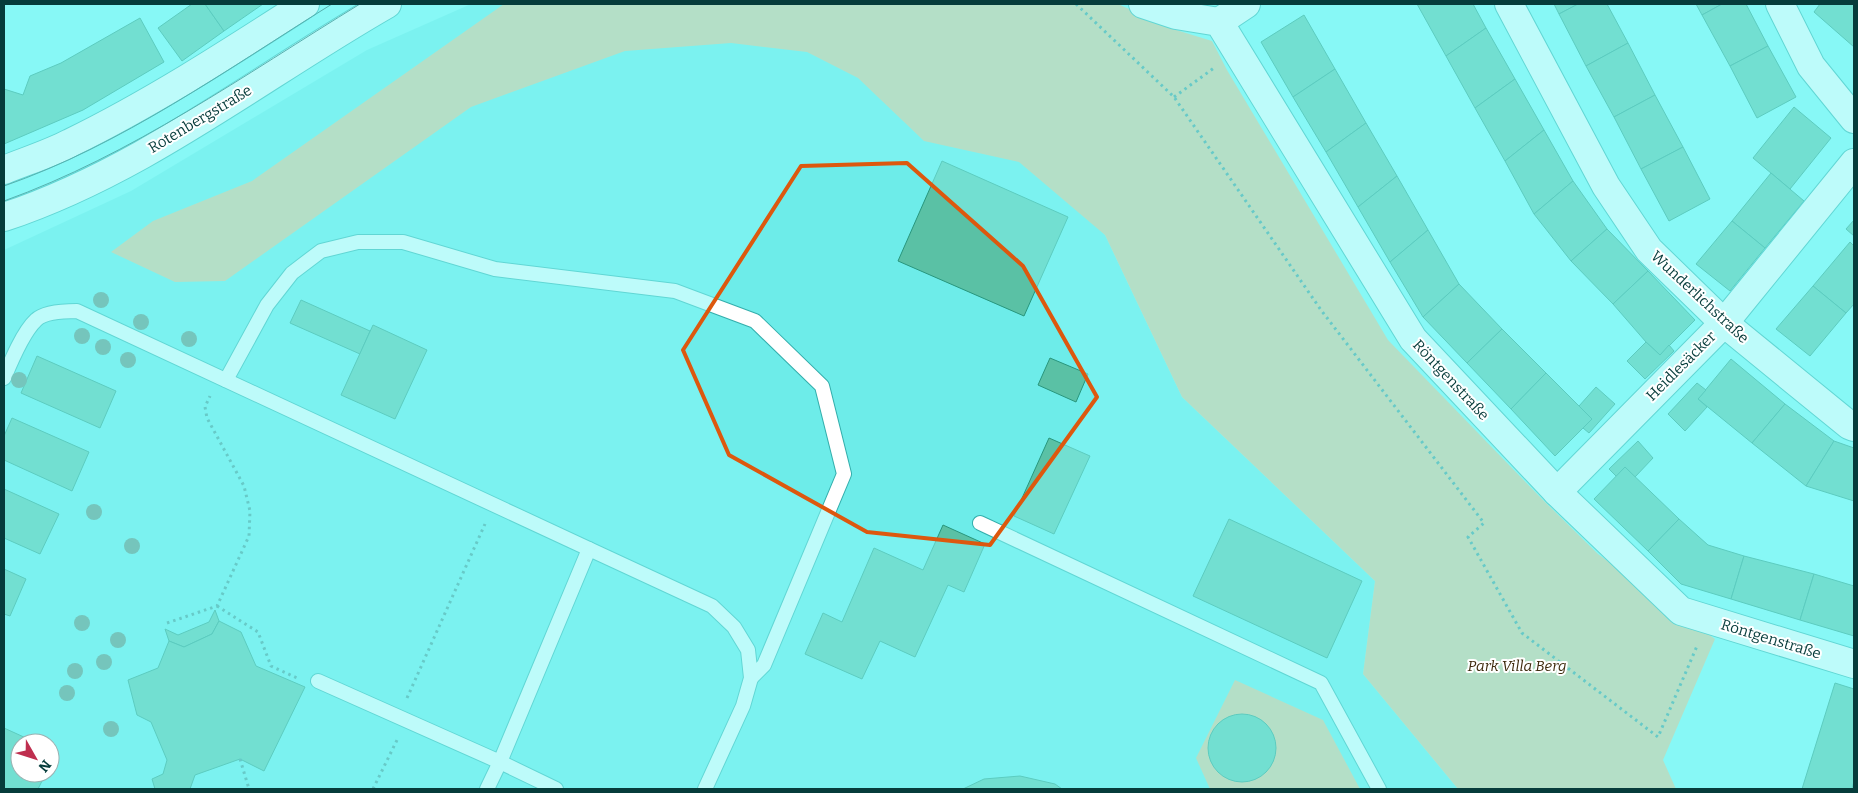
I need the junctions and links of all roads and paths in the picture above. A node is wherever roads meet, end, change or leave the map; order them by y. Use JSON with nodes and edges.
{"nodes":[{"id":1,"x":305,"y":4,"type":"edge"},
{"id":2,"x":387,"y":4,"type":"edge"},
{"id":3,"x":1076,"y":4,"type":"edge"},
{"id":4,"x":1143,"y":4,"type":"edge"},
{"id":5,"x":1246,"y":4,"type":"edge"},
{"id":6,"x":1509,"y":4,"type":"edge"},
{"id":7,"x":1780,"y":4,"type":"edge"},
{"id":8,"x":1219,"y":22,"type":"junction"},
{"id":9,"x":1237,"y":51,"type":"junction"},
{"id":10,"x":1174,"y":97,"type":"junction"},
{"id":11,"x":1854,"y":119,"type":"edge"},
{"id":12,"x":1854,"y":163,"type":"edge"},
{"id":13,"x":4,"y":170,"type":"edge"},
{"id":14,"x":4,"y":217,"type":"edge"},
{"id":15,"x":1724,"y":323,"type":"junction"},
{"id":16,"x":5,"y":370,"type":"edge"},
{"id":17,"x":222,"y":379,"type":"junction"},
{"id":18,"x":1854,"y":427,"type":"edge"},
{"id":19,"x":1557,"y":492,"type":"junction"},
{"id":20,"x":494,"y":505,"type":"junction"},
{"id":21,"x":980,"y":523,"type":"dead end"},
{"id":22,"x":589,"y":549,"type":"junction"},
{"id":23,"x":217,"y":606,"type":"junction"},
{"id":24,"x":1708,"y":620,"type":"junction"},
{"id":25,"x":167,"y":624,"type":"dead end"},
{"id":26,"x":1854,"y":664,"type":"edge"},
{"id":27,"x":750,"y":678,"type":"junction"},
{"id":28,"x":318,"y":681,"type":"joint"},
{"id":29,"x":402,"y":718,"type":"junction"},
{"id":30,"x":240,"y":759,"type":"dead end"},
{"id":31,"x":500,"y":762,"type":"junction"},
{"id":32,"x":249,"y":789,"type":"edge"},
{"id":33,"x":373,"y":789,"type":"edge"},
{"id":34,"x":487,"y":789,"type":"edge"},
{"id":35,"x":556,"y":789,"type":"edge"},
{"id":36,"x":705,"y":789,"type":"edge"},
{"id":37,"x":1379,"y":789,"type":"edge"}],
"edges":[{"from":1,"to":13,"type":"street"},
{"from":2,"to":14,"type":"street","name":"Rotenbergstraße"},
{"from":3,"to":10,"type":"path"},
{"from":4,"to":8,"type":"street"},
{"from":5,"to":8,"type":"street"},
{"from":6,"to":15,"type":"street","name":"Wunderlichstraße"},
{"from":7,"to":11,"type":"street"},
{"from":8,"to":9,"type":"street","name":"Röntgenstraße"},
{"from":9,"to":10,"type":"path"},
{"from":9,"to":19,"type":"street","name":"Röntgenstraße"},
{"from":10,"to":24,"type":"path"},
{"from":12,"to":15,"type":"street","name":"Heidlesäcker"},
{"from":15,"to":18,"type":"street","name":"Wunderlichstraße"},
{"from":15,"to":19,"type":"street","name":"Heidlesäcker"},
{"from":16,"to":17,"type":"lane"},
{"from":17,"to":20,"type":"lane"},
{"from":17,"to":23,"type":"path"},
{"from":17,"to":27,"type":"lane"},
{"from":19,"to":24,"type":"street","name":"Röntgenstraße"},
{"from":20,"to":22,"type":"lane"},
{"from":20,"to":29,"type":"path"},
{"from":21,"to":37,"type":"lane"},
{"from":22,"to":27,"type":"lane"},
{"from":22,"to":31,"type":"lane"},
{"from":23,"to":25,"type":"path"},
{"from":23,"to":28,"type":"path"},
{"from":24,"to":26,"type":"street","name":"Röntgenstraße"},
{"from":27,"to":36,"type":"lane"},
{"from":28,"to":29,"type":"lane"},
{"from":29,"to":31,"type":"lane"},
{"from":29,"to":33,"type":"path"},
{"from":30,"to":32,"type":"path"},
{"from":31,"to":34,"type":"lane"},
{"from":31,"to":35,"type":"lane"}]}
